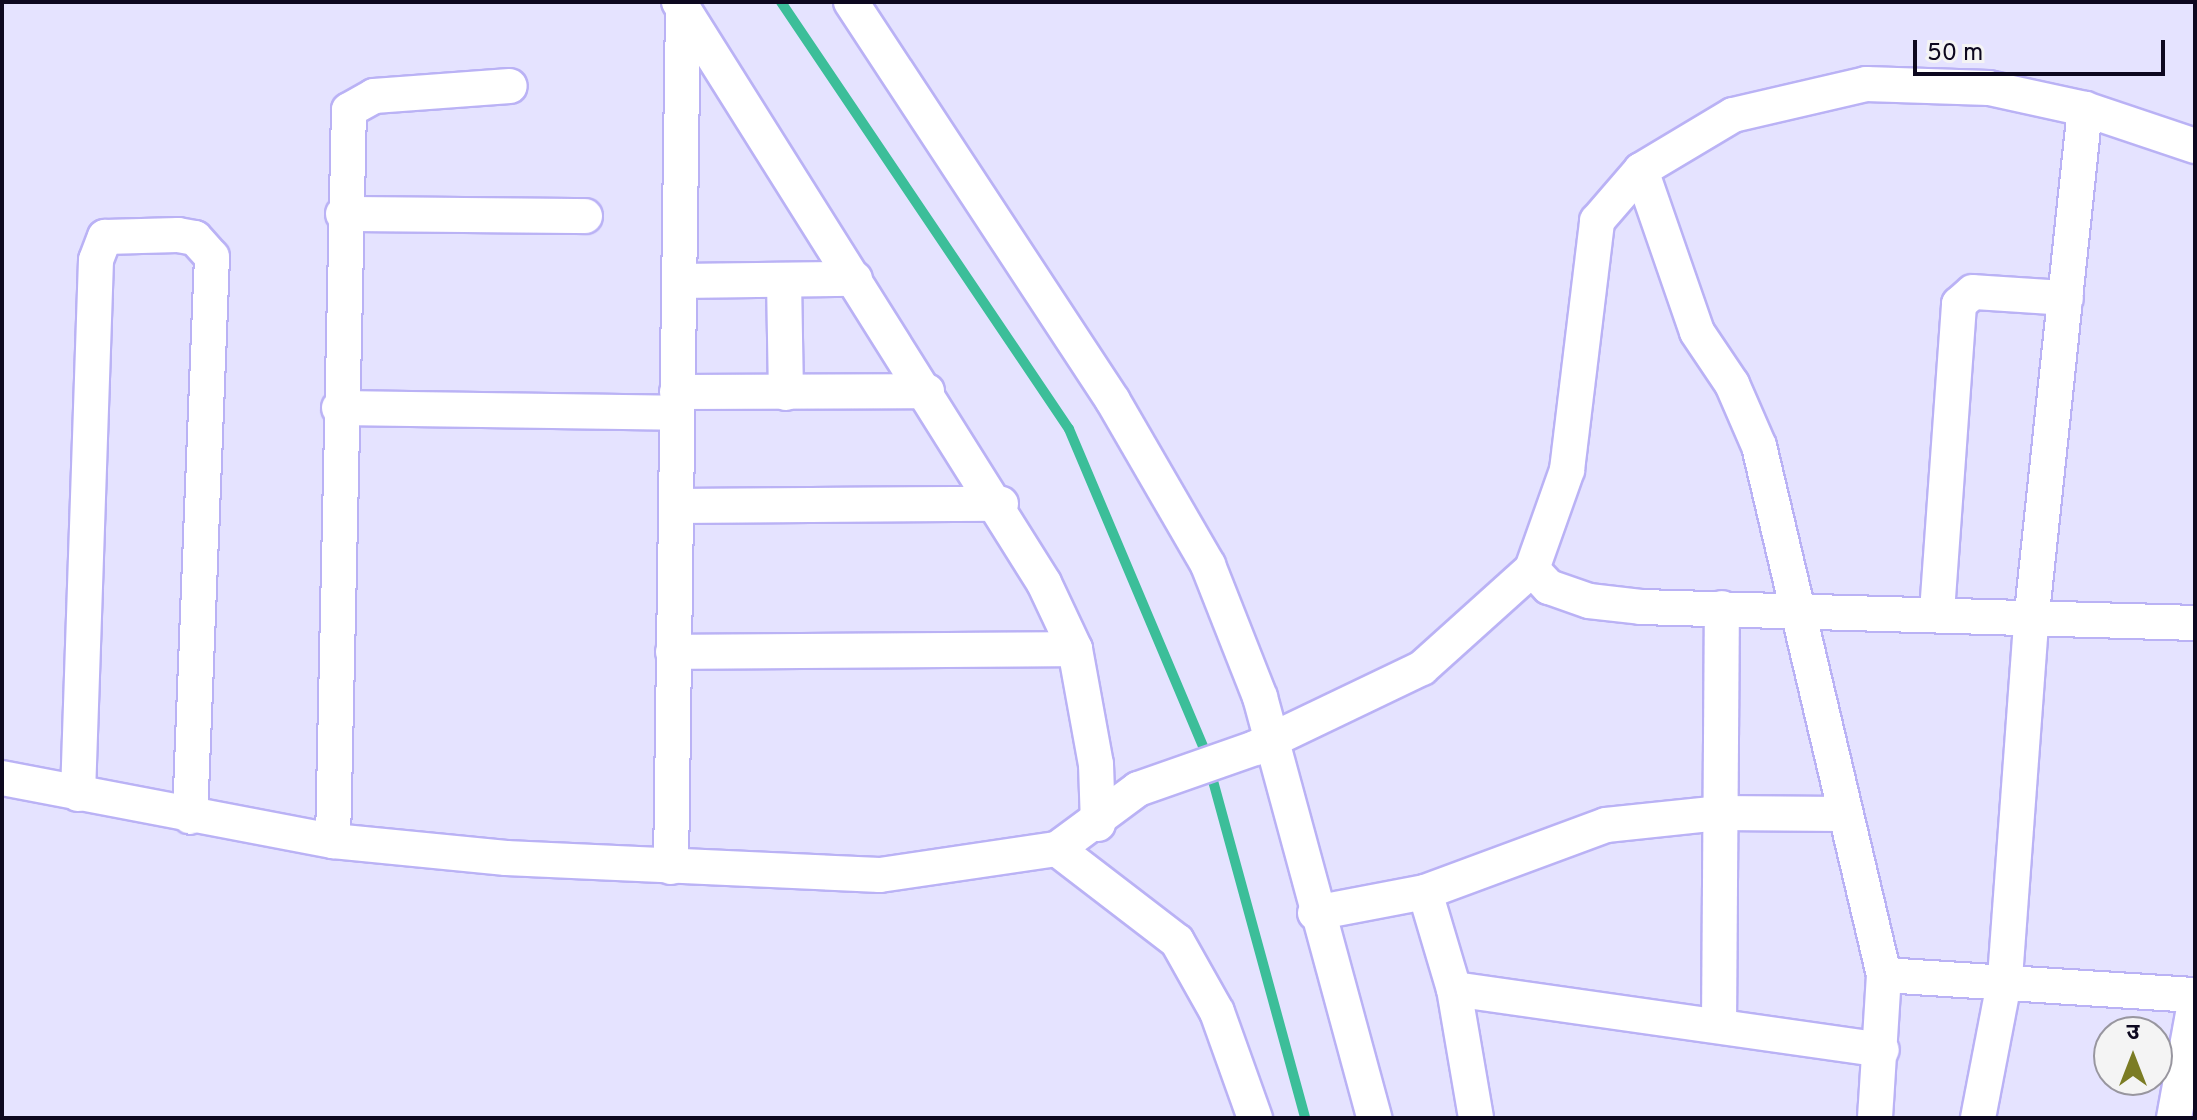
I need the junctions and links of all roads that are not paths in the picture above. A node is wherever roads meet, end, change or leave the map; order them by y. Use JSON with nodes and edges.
{"nodes":[{"id":1,"x":851,"y":2,"type":"edge"},
{"id":2,"x":681,"y":5,"type":"edge"},
{"id":3,"x":510,"y":86,"type":"dead end"},
{"id":4,"x":2085,"y":109,"type":"junction"},
{"id":5,"x":2195,"y":146,"type":"edge"},
{"id":6,"x":1641,"y":170,"type":"junction"},
{"id":7,"x":343,"y":214,"type":"junction"},
{"id":8,"x":585,"y":216,"type":"dead end"},
{"id":9,"x":855,"y":279,"type":"junction"},
{"id":10,"x":784,"y":280,"type":"junction"},
{"id":11,"x":679,"y":281,"type":"junction"},
{"id":12,"x":2066,"y":298,"type":"junction"},
{"id":13,"x":927,"y":391,"type":"junction"},
{"id":14,"x":786,"y":393,"type":"junction"},
{"id":15,"x":677,"y":402,"type":"junction"},
{"id":16,"x":339,"y":408,"type":"junction"},
{"id":17,"x":1001,"y":504,"type":"junction"},
{"id":18,"x":676,"y":506,"type":"junction"},
{"id":19,"x":1532,"y":569,"type":"junction"},
{"id":20,"x":1722,"y":608,"type":"junction"},
{"id":21,"x":1799,"y":610,"type":"junction"},
{"id":22,"x":1937,"y":612,"type":"junction"},
{"id":23,"x":2032,"y":613,"type":"junction"},
{"id":24,"x":2195,"y":623,"type":"edge"},
{"id":25,"x":1075,"y":649,"type":"junction"},
{"id":26,"x":673,"y":652,"type":"junction"},
{"id":27,"x":1263,"y":744,"type":"junction"},
{"id":28,"x":2,"y":779,"type":"edge"},
{"id":29,"x":78,"y":794,"type":"junction"},
{"id":30,"x":1721,"y":813,"type":"junction"},
{"id":31,"x":1841,"y":814,"type":"junction"},
{"id":32,"x":190,"y":817,"type":"junction"},
{"id":33,"x":1098,"y":824,"type":"junction"},
{"id":34,"x":333,"y":841,"type":"junction"},
{"id":35,"x":1057,"y":849,"type":"junction"},
{"id":36,"x":671,"y":867,"type":"junction"},
{"id":37,"x":1425,"y":892,"type":"junction"},
{"id":38,"x":1315,"y":913,"type":"junction"},
{"id":39,"x":1884,"y":975,"type":"junction"},
{"id":40,"x":2005,"y":978,"type":"junction"},
{"id":41,"x":1454,"y":989,"type":"junction"},
{"id":42,"x":2195,"y":995,"type":"edge"},
{"id":43,"x":2195,"y":1002,"type":"edge"},
{"id":44,"x":1719,"y":1026,"type":"junction"},
{"id":45,"x":1882,"y":1050,"type":"junction"},
{"id":46,"x":1479,"y":1116,"type":"edge"},
{"id":47,"x":1255,"y":1118,"type":"edge"},
{"id":48,"x":1374,"y":1118,"type":"edge"},
{"id":49,"x":1875,"y":1118,"type":"edge"},
{"id":50,"x":1978,"y":1118,"type":"edge"},
{"id":51,"x":2174,"y":1118,"type":"edge"}],
"edges":[{"from":1,"to":27,"type":"street"},
{"from":2,"to":9,"type":"street"},
{"from":2,"to":11,"type":"street"},
{"from":3,"to":7,"type":"street"},
{"from":4,"to":5,"type":"street"},
{"from":4,"to":6,"type":"street"},
{"from":4,"to":12,"type":"street"},
{"from":6,"to":19,"type":"street"},
{"from":6,"to":21,"type":"street"},
{"from":7,"to":8,"type":"street"},
{"from":7,"to":16,"type":"street"},
{"from":9,"to":10,"type":"street"},
{"from":9,"to":13,"type":"street"},
{"from":10,"to":11,"type":"street"},
{"from":10,"to":14,"type":"street"},
{"from":11,"to":15,"type":"street"},
{"from":12,"to":22,"type":"street"},
{"from":12,"to":23,"type":"street"},
{"from":13,"to":14,"type":"street"},
{"from":13,"to":17,"type":"street"},
{"from":14,"to":15,"type":"street"},
{"from":15,"to":16,"type":"street"},
{"from":15,"to":18,"type":"street"},
{"from":16,"to":34,"type":"street"},
{"from":17,"to":18,"type":"street"},
{"from":17,"to":25,"type":"street"},
{"from":18,"to":26,"type":"street"},
{"from":19,"to":20,"type":"street"},
{"from":19,"to":27,"type":"street"},
{"from":20,"to":21,"type":"street"},
{"from":20,"to":30,"type":"street"},
{"from":21,"to":22,"type":"street"},
{"from":21,"to":31,"type":"street"},
{"from":22,"to":23,"type":"street"},
{"from":23,"to":24,"type":"street"},
{"from":23,"to":40,"type":"street"},
{"from":25,"to":26,"type":"street"},
{"from":25,"to":33,"type":"street"},
{"from":26,"to":36,"type":"street"},
{"from":27,"to":33,"type":"street"},
{"from":27,"to":38,"type":"street"},
{"from":28,"to":29,"type":"street"},
{"from":29,"to":32,"type":"street"},
{"from":29,"to":32,"type":"street"},
{"from":30,"to":31,"type":"street"},
{"from":30,"to":37,"type":"street"},
{"from":30,"to":44,"type":"street"},
{"from":31,"to":39,"type":"street"},
{"from":32,"to":34,"type":"street"},
{"from":33,"to":35,"type":"street"},
{"from":34,"to":36,"type":"street"},
{"from":35,"to":36,"type":"street"},
{"from":35,"to":47,"type":"street"},
{"from":37,"to":38,"type":"street"},
{"from":37,"to":41,"type":"street"},
{"from":38,"to":48,"type":"street"},
{"from":39,"to":40,"type":"street"},
{"from":39,"to":45,"type":"street"},
{"from":40,"to":42,"type":"street"},
{"from":40,"to":50,"type":"street"},
{"from":41,"to":44,"type":"street"},
{"from":41,"to":46,"type":"street"},
{"from":43,"to":51,"type":"street"},
{"from":44,"to":45,"type":"street"},
{"from":45,"to":49,"type":"street"}]}
